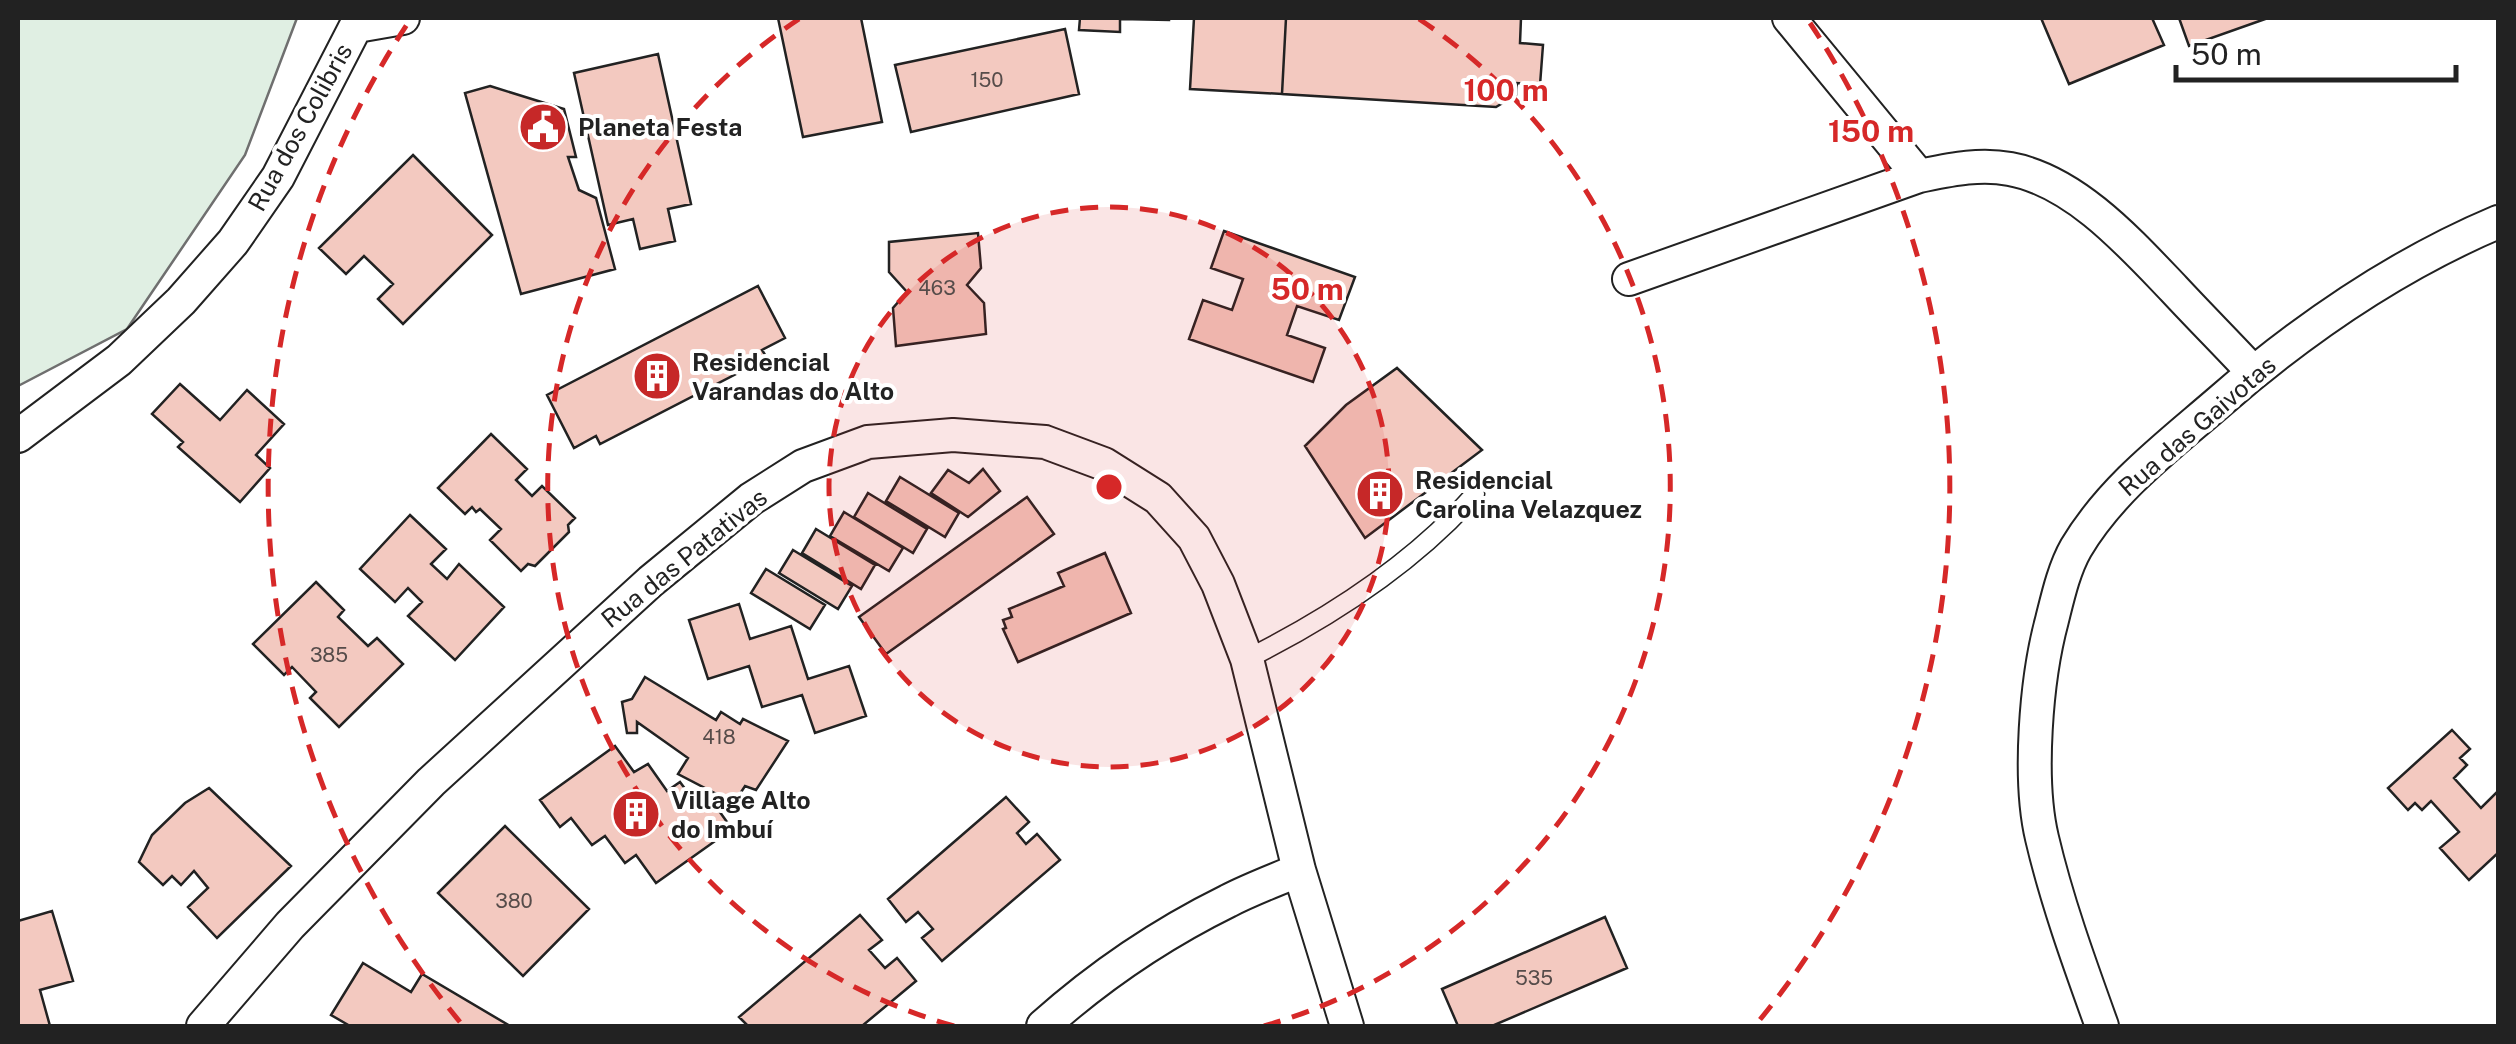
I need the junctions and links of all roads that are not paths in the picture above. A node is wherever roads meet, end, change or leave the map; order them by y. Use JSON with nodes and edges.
{"nodes":[{"id":1,"x":403,"y":18,"type":"edge"},
{"id":2,"x":1790,"y":18,"type":"edge"},
{"id":3,"x":358,"y":22,"type":"edge"},
{"id":4,"x":1918,"y":176,"type":"junction"},
{"id":5,"x":2498,"y":222,"type":"edge"},
{"id":6,"x":1629,"y":279,"type":"dead end"},
{"id":7,"x":2253,"y":372,"type":"junction"},
{"id":8,"x":18,"y":436,"type":"edge"},
{"id":9,"x":1475,"y":494,"type":"dead end"},
{"id":10,"x":1247,"y":659,"type":"junction"},
{"id":11,"x":1299,"y":870,"type":"junction"},
{"id":12,"x":203,"y":1026,"type":"edge"},
{"id":13,"x":1044,"y":1026,"type":"edge"},
{"id":14,"x":1347,"y":1026,"type":"edge"},
{"id":15,"x":2102,"y":1026,"type":"edge"}],
"edges":[{"from":1,"to":3,"type":"street"},
{"from":2,"to":4,"type":"street"},
{"from":3,"to":8,"type":"street","name":"Rua dos Colibris"},
{"from":4,"to":6,"type":"street"},
{"from":4,"to":7,"type":"street"},
{"from":5,"to":7,"type":"street","name":"Rua das Gaivotas"},
{"from":7,"to":15,"type":"street","name":"Rua das Gaivotas"},
{"from":9,"to":10,"type":"lane"},
{"from":10,"to":11,"type":"street","name":"Rua das Patativas"},
{"from":10,"to":12,"type":"street","name":"Rua das Patativas"},
{"from":11,"to":13,"type":"street"},
{"from":11,"to":14,"type":"street","name":"Rua das Patativas"}]}
